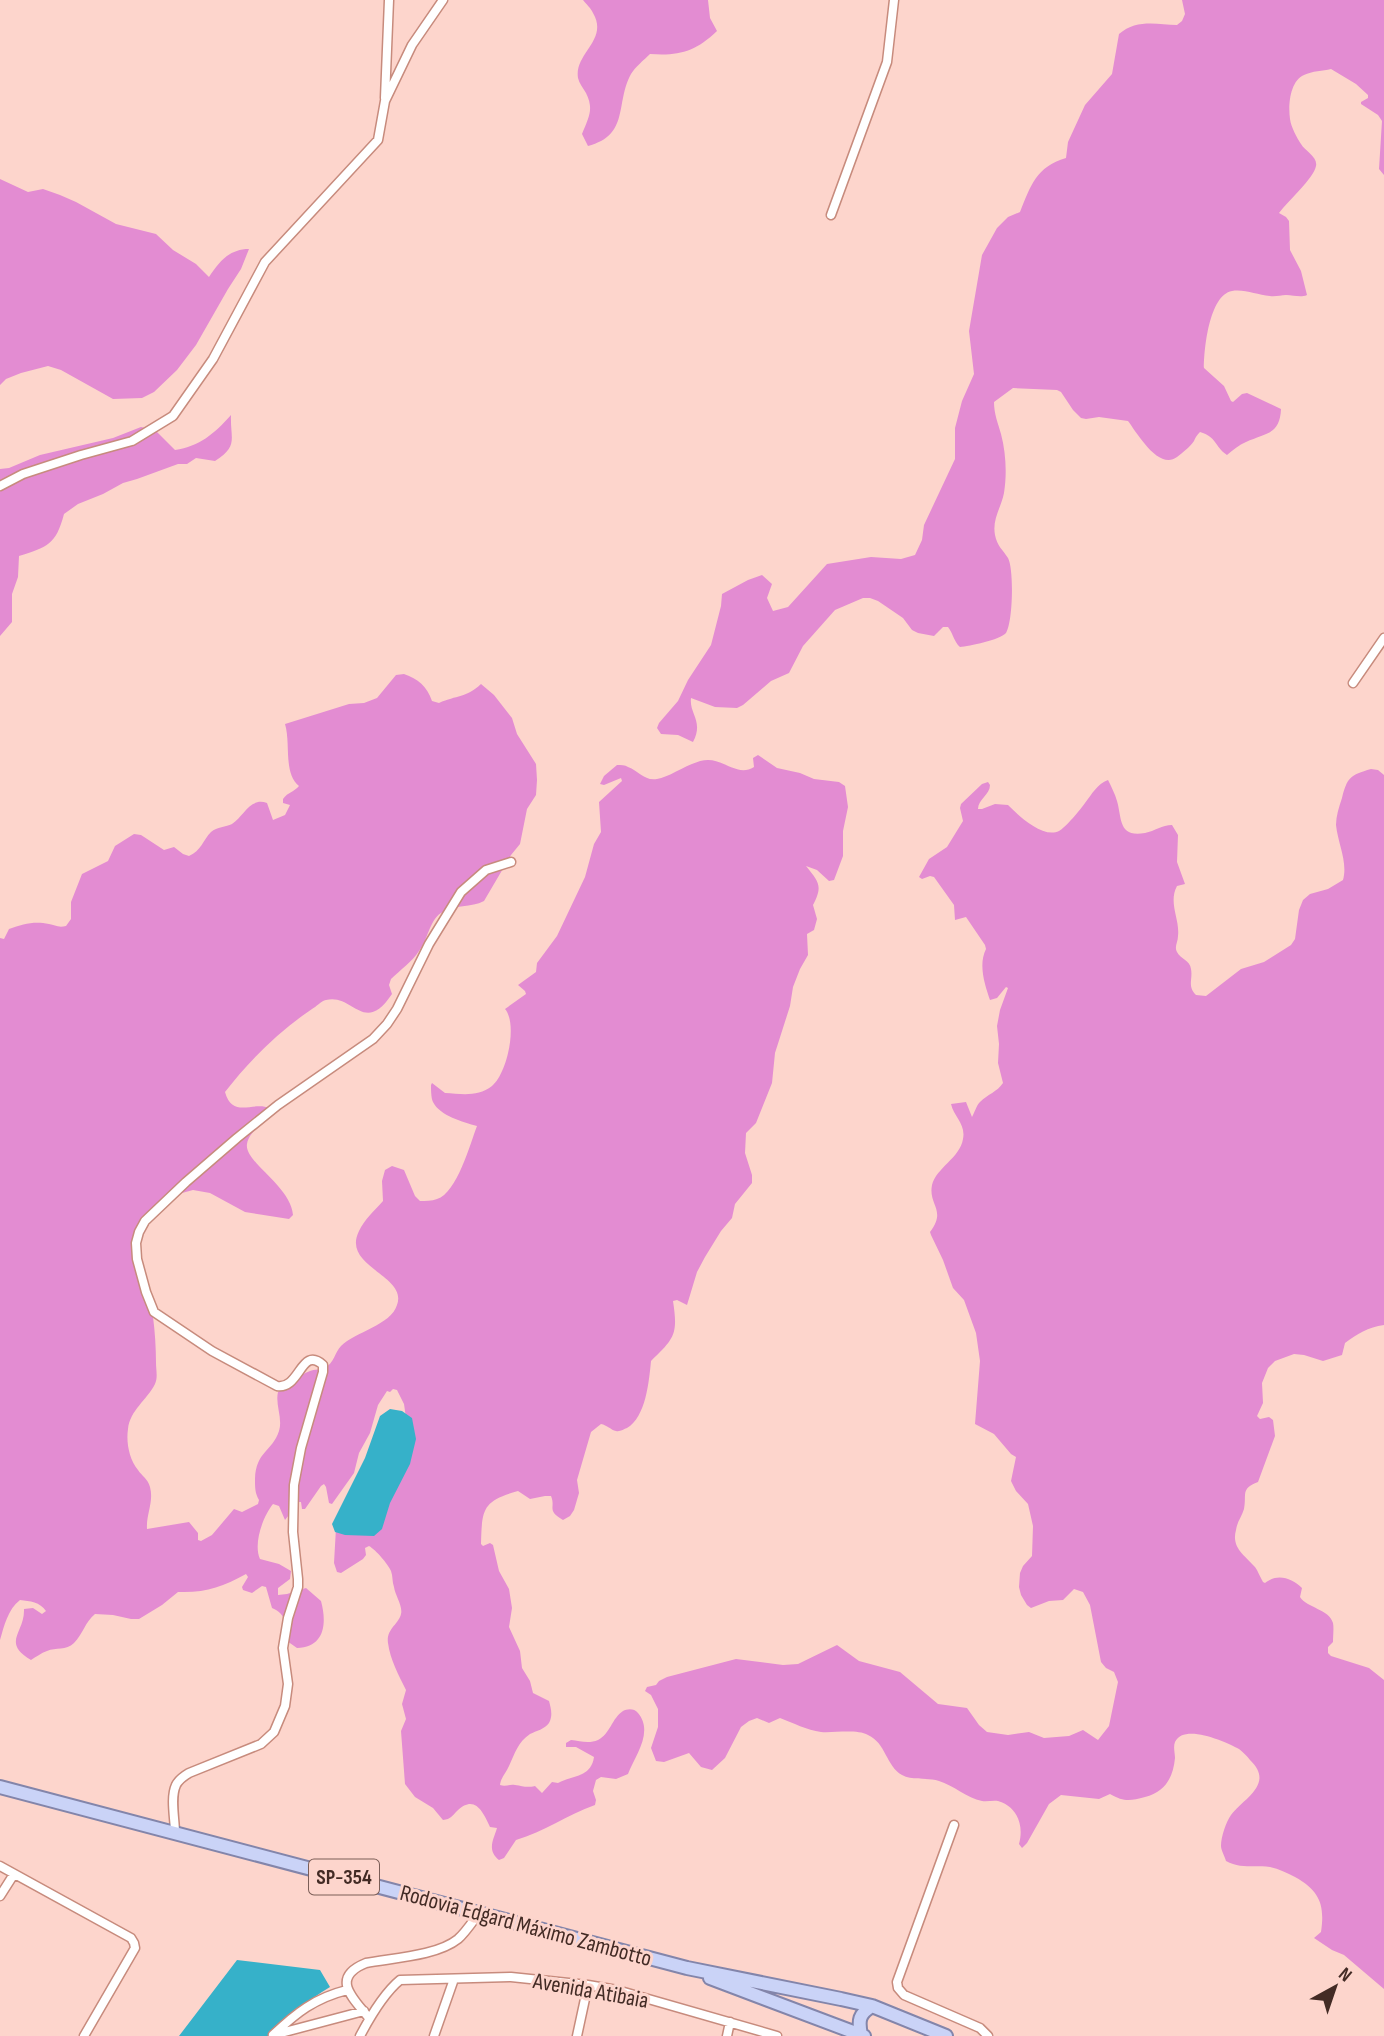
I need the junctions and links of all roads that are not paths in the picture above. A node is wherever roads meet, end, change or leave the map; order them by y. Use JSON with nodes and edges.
{"nodes":[{"id":1,"x":389,"y":0,"type":"edge"},
{"id":2,"x":443,"y":0,"type":"edge"},
{"id":3,"x":894,"y":0,"type":"edge"},
{"id":4,"x":384,"y":101,"type":"junction"},
{"id":5,"x":831,"y":215,"type":"dead end"},
{"id":6,"x":0,"y":486,"type":"edge"},
{"id":7,"x":1384,"y":638,"type":"edge"},
{"id":8,"x":1353,"y":683,"type":"dead end"},
{"id":9,"x":511,"y":862,"type":"dead end"},
{"id":10,"x":0,"y":1787,"type":"edge"},
{"id":11,"x":954,"y":1825,"type":"dead end"},
{"id":12,"x":175,"y":1833,"type":"junction"},
{"id":13,"x":0,"y":1866,"type":"edge"},
{"id":14,"x":14,"y":1874,"type":"junction"},
{"id":15,"x":0,"y":1896,"type":"edge"},
{"id":16,"x":480,"y":1913,"type":"junction"},
{"id":17,"x":687,"y":1968,"type":"junction"},
{"id":18,"x":454,"y":1979,"type":"junction"},
{"id":19,"x":588,"y":1985,"type":"junction"},
{"id":20,"x":347,"y":1990,"type":"junction"},
{"id":21,"x":872,"y":2006,"type":"junction"},
{"id":22,"x":366,"y":2015,"type":"junction"},
{"id":23,"x":730,"y":2022,"type":"junction"},
{"id":24,"x":862,"y":2035,"type":"edge"},
{"id":25,"x":83,"y":2036,"type":"edge"},
{"id":26,"x":273,"y":2036,"type":"edge"},
{"id":27,"x":360,"y":2036,"type":"edge"},
{"id":28,"x":434,"y":2036,"type":"edge"},
{"id":29,"x":577,"y":2036,"type":"edge"},
{"id":30,"x":727,"y":2036,"type":"edge"},
{"id":31,"x":777,"y":2036,"type":"edge"},
{"id":32,"x":946,"y":2036,"type":"edge"},
{"id":33,"x":988,"y":2036,"type":"edge"}],
"edges":[{"from":1,"to":4,"type":"street"},
{"from":2,"to":4,"type":"street"},
{"from":3,"to":5,"type":"street"},
{"from":4,"to":6,"type":"street"},
{"from":7,"to":8,"type":"street"},
{"from":9,"to":12,"type":"street"},
{"from":10,"to":12,"type":"main road","name":"Rodovia Edgard Máximo Zambotto","number":"SP-354"},
{"from":11,"to":33,"type":"street"},
{"from":12,"to":16,"type":"main road","name":"Rodovia Edgard Máximo Zambotto","number":"SP-354"},
{"from":13,"to":14,"type":"street"},
{"from":14,"to":15,"type":"street"},
{"from":14,"to":25,"type":"street"},
{"from":16,"to":17,"type":"main road","name":"Rodovia Edgard Máximo Zambotto","number":"SP-354"},
{"from":16,"to":20,"type":"street"},
{"from":17,"to":21,"type":"main road","name":"Rodovia Edgard Máximo Zambotto","number":"SP-354"},
{"from":17,"to":24,"type":"main road","name":"Rodovia Edgard Máximo Zambotto","number":"SP-354"},
{"from":18,"to":19,"type":"street","name":"Avenida Atibaia"},
{"from":18,"to":22,"type":"street","name":"Avenida Atibaia"},
{"from":18,"to":28,"type":"street"},
{"from":19,"to":23,"type":"street","name":"Avenida Atibaia"},
{"from":19,"to":29,"type":"street"},
{"from":20,"to":22,"type":"street"},
{"from":20,"to":26,"type":"street"},
{"from":21,"to":24,"type":"main road"},
{"from":21,"to":32,"type":"main road","name":"Rodovia Edgard Máximo Zambotto","number":"SP-354"},
{"from":22,"to":26,"type":"street"},
{"from":22,"to":27,"type":"street"},
{"from":23,"to":30,"type":"street"},
{"from":23,"to":31,"type":"street","name":"Avenida Atibaia"}]}
